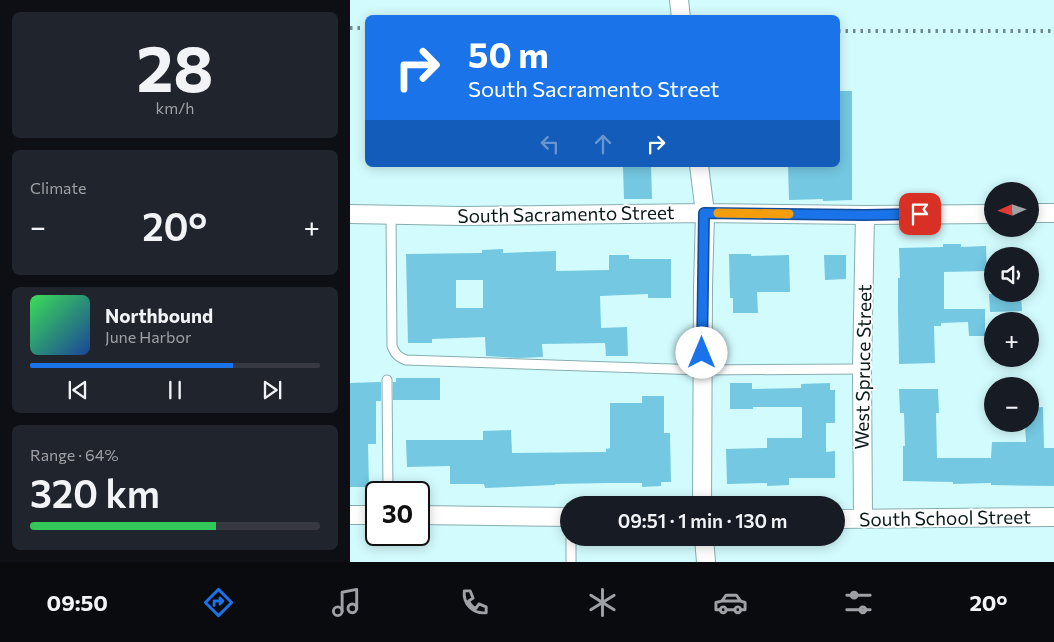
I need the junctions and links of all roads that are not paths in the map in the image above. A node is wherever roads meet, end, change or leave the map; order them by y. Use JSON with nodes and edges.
{"nodes":[{"id":1,"x":679,"y":0,"type":"edge"},
{"id":2,"x":681,"y":15,"type":"edge"},
{"id":3,"x":699,"y":167,"type":"edge"},
{"id":4,"x":704,"y":213,"type":"junction"},
{"id":5,"x":1039,"y":213,"type":"edge"},
{"id":6,"x":1054,"y":213,"type":"edge"},
{"id":7,"x":350,"y":214,"type":"edge"},
{"id":8,"x":984,"y":214,"type":"edge"},
{"id":9,"x":391,"y":215,"type":"junction"},
{"id":10,"x":865,"y":215,"type":"junction"},
{"id":11,"x":862,"y":369,"type":"junction"},
{"id":12,"x":702,"y":370,"type":"junction"},
{"id":13,"x":387,"y":380,"type":"dead end"},
{"id":14,"x":388,"y":481,"type":"edge"},
{"id":15,"x":702,"y":496,"type":"edge"},
{"id":16,"x":350,"y":515,"type":"edge"},
{"id":17,"x":365,"y":515,"type":"edge"},
{"id":18,"x":430,"y":515,"type":"edge"},
{"id":19,"x":560,"y":517,"type":"edge"},
{"id":20,"x":1054,"y":517,"type":"edge"},
{"id":21,"x":845,"y":519,"type":"edge"},
{"id":22,"x":863,"y":519,"type":"junction"},
{"id":23,"x":571,"y":546,"type":"edge"},
{"id":24,"x":705,"y":546,"type":"edge"},
{"id":25,"x":571,"y":562,"type":"edge"},
{"id":26,"x":706,"y":562,"type":"edge"}],
"edges":[{"from":1,"to":2,"type":"street"},
{"from":3,"to":4,"type":"street"},
{"from":4,"to":9,"type":"street","name":"South Sacramento Street"},
{"from":4,"to":10,"type":"street","name":"South Sacramento Street"},
{"from":4,"to":12,"type":"street"},
{"from":5,"to":6,"type":"street"},
{"from":7,"to":9,"type":"street","name":"South Sacramento Street"},
{"from":8,"to":10,"type":"street","name":"South Sacramento Street"},
{"from":9,"to":12,"type":"lane"},
{"from":10,"to":11,"type":"street","name":"West Spruce Street"},
{"from":11,"to":12,"type":"lane"},
{"from":11,"to":22,"type":"street","name":"West Spruce Street"},
{"from":12,"to":15,"type":"street"},
{"from":13,"to":14,"type":"lane"},
{"from":16,"to":17,"type":"street"},
{"from":18,"to":19,"type":"street"},
{"from":20,"to":22,"type":"street","name":"South School Street"},
{"from":21,"to":22,"type":"street","name":"South School Street"},
{"from":23,"to":25,"type":"lane"},
{"from":24,"to":26,"type":"street"}]}
